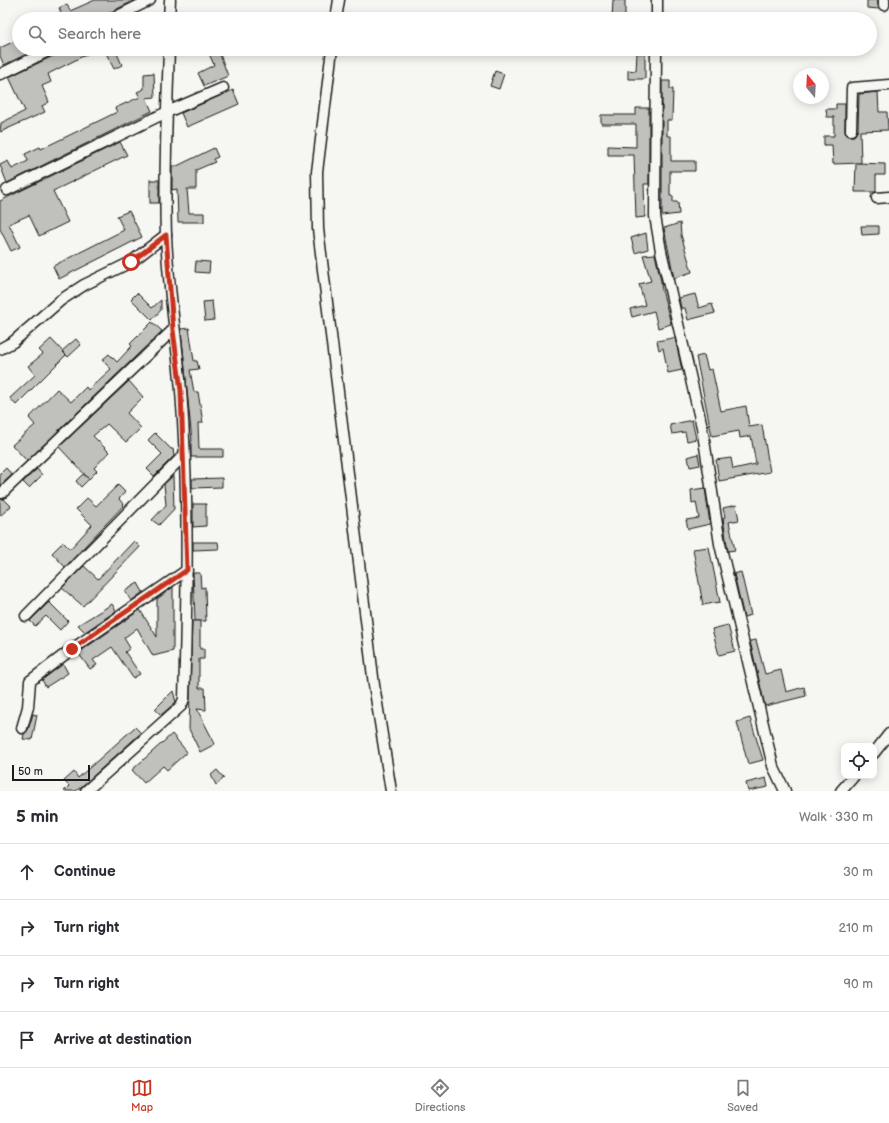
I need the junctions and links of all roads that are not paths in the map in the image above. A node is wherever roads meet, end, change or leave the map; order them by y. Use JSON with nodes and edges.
{"nodes":[{"id":1,"x":150,"y":0,"type":"edge"},
{"id":2,"x":170,"y":0,"type":"edge"},
{"id":3,"x":339,"y":0,"type":"edge"},
{"id":4,"x":657,"y":0,"type":"edge"},
{"id":5,"x":126,"y":12,"type":"edge"},
{"id":6,"x":169,"y":12,"type":"edge"},
{"id":7,"x":337,"y":12,"type":"edge"},
{"id":8,"x":657,"y":12,"type":"edge"},
{"id":9,"x":38,"y":56,"type":"edge"},
{"id":10,"x":169,"y":56,"type":"edge"},
{"id":11,"x":331,"y":56,"type":"edge"},
{"id":12,"x":656,"y":56,"type":"edge"},
{"id":13,"x":1,"y":74,"type":"dead end"},
{"id":14,"x":889,"y":85,"type":"edge"},
{"id":15,"x":223,"y":88,"type":"dead end"},
{"id":16,"x":167,"y":112,"type":"junction"},
{"id":17,"x":851,"y":130,"type":"dead end"},
{"id":18,"x":7,"y":190,"type":"dead end"},
{"id":19,"x":889,"y":197,"type":"edge"},
{"id":20,"x":878,"y":198,"type":"dead end"},
{"id":21,"x":166,"y":235,"type":"junction"},
{"id":22,"x":173,"y":330,"type":"junction"},
{"id":23,"x":0,"y":349,"type":"edge"},
{"id":24,"x":184,"y":455,"type":"junction"},
{"id":25,"x":2,"y":493,"type":"dead end"},
{"id":26,"x":187,"y":570,"type":"junction"},
{"id":27,"x":26,"y":616,"type":"dead end"},
{"id":28,"x":22,"y":728,"type":"dead end"},
{"id":29,"x":889,"y":734,"type":"edge"},
{"id":30,"x":877,"y":749,"type":"edge"},
{"id":31,"x":851,"y":779,"type":"edge"},
{"id":32,"x":86,"y":791,"type":"edge"},
{"id":33,"x":391,"y":791,"type":"edge"},
{"id":34,"x":785,"y":791,"type":"edge"},
{"id":35,"x":841,"y":791,"type":"edge"}],
"edges":[{"from":1,"to":5,"type":"street"},
{"from":2,"to":6,"type":"street"},
{"from":3,"to":7,"type":"street"},
{"from":4,"to":8,"type":"street"},
{"from":9,"to":13,"type":"street"},
{"from":10,"to":16,"type":"street"},
{"from":11,"to":33,"type":"street"},
{"from":12,"to":34,"type":"street"},
{"from":14,"to":17,"type":"street"},
{"from":15,"to":16,"type":"street"},
{"from":16,"to":18,"type":"street"},
{"from":16,"to":21,"type":"street"},
{"from":19,"to":20,"type":"street"},
{"from":21,"to":22,"type":"street"},
{"from":21,"to":23,"type":"street"},
{"from":22,"to":24,"type":"street"},
{"from":22,"to":25,"type":"street"},
{"from":24,"to":26,"type":"street"},
{"from":24,"to":27,"type":"street"},
{"from":26,"to":28,"type":"street"},
{"from":26,"to":32,"type":"street"},
{"from":29,"to":30,"type":"street"},
{"from":31,"to":35,"type":"street"}]}
